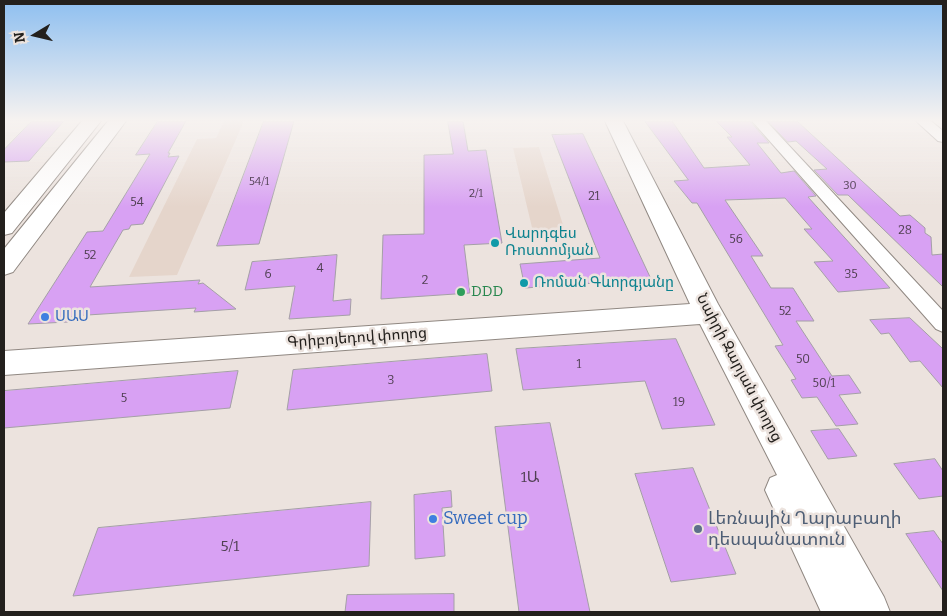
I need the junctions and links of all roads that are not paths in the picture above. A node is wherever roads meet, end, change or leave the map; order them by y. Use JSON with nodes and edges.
{"nodes":[{"id":1,"x":68,"y":150,"type":"edge"},
{"id":2,"x":95,"y":150,"type":"edge"},
{"id":3,"x":615,"y":150,"type":"edge"},
{"id":4,"x":627,"y":150,"type":"edge"},
{"id":5,"x":785,"y":150,"type":"edge"},
{"id":6,"x":4,"y":228,"type":"edge"},
{"id":7,"x":4,"y":266,"type":"edge"},
{"id":8,"x":701,"y":309,"type":"junction"},
{"id":9,"x":943,"y":324,"type":"edge"},
{"id":10,"x":4,"y":353,"type":"edge"},
{"id":11,"x":4,"y":363,"type":"edge"},
{"id":12,"x":843,"y":612,"type":"edge"},
{"id":13,"x":869,"y":612,"type":"edge"}],
"edges":[{"from":1,"to":6,"type":"main road"},
{"from":2,"to":7,"type":"main road"},
{"from":3,"to":8,"type":"main road","name":"Նաիրի Զարյան փողոց"},
{"from":4,"to":8,"type":"main road","name":"Նաիրի Զարյան փողոց"},
{"from":5,"to":9,"type":"street"},
{"from":8,"to":10,"type":"main road","name":"Գրիբոյեդով փողոց"},
{"from":8,"to":11,"type":"main road","name":"Գրիբոյեդով փողոց"},
{"from":8,"to":12,"type":"main road","name":"Նաիրի Զարյան փողոց"},
{"from":8,"to":13,"type":"main road","name":"Նաիրի Զարյան փողոց"}]}
